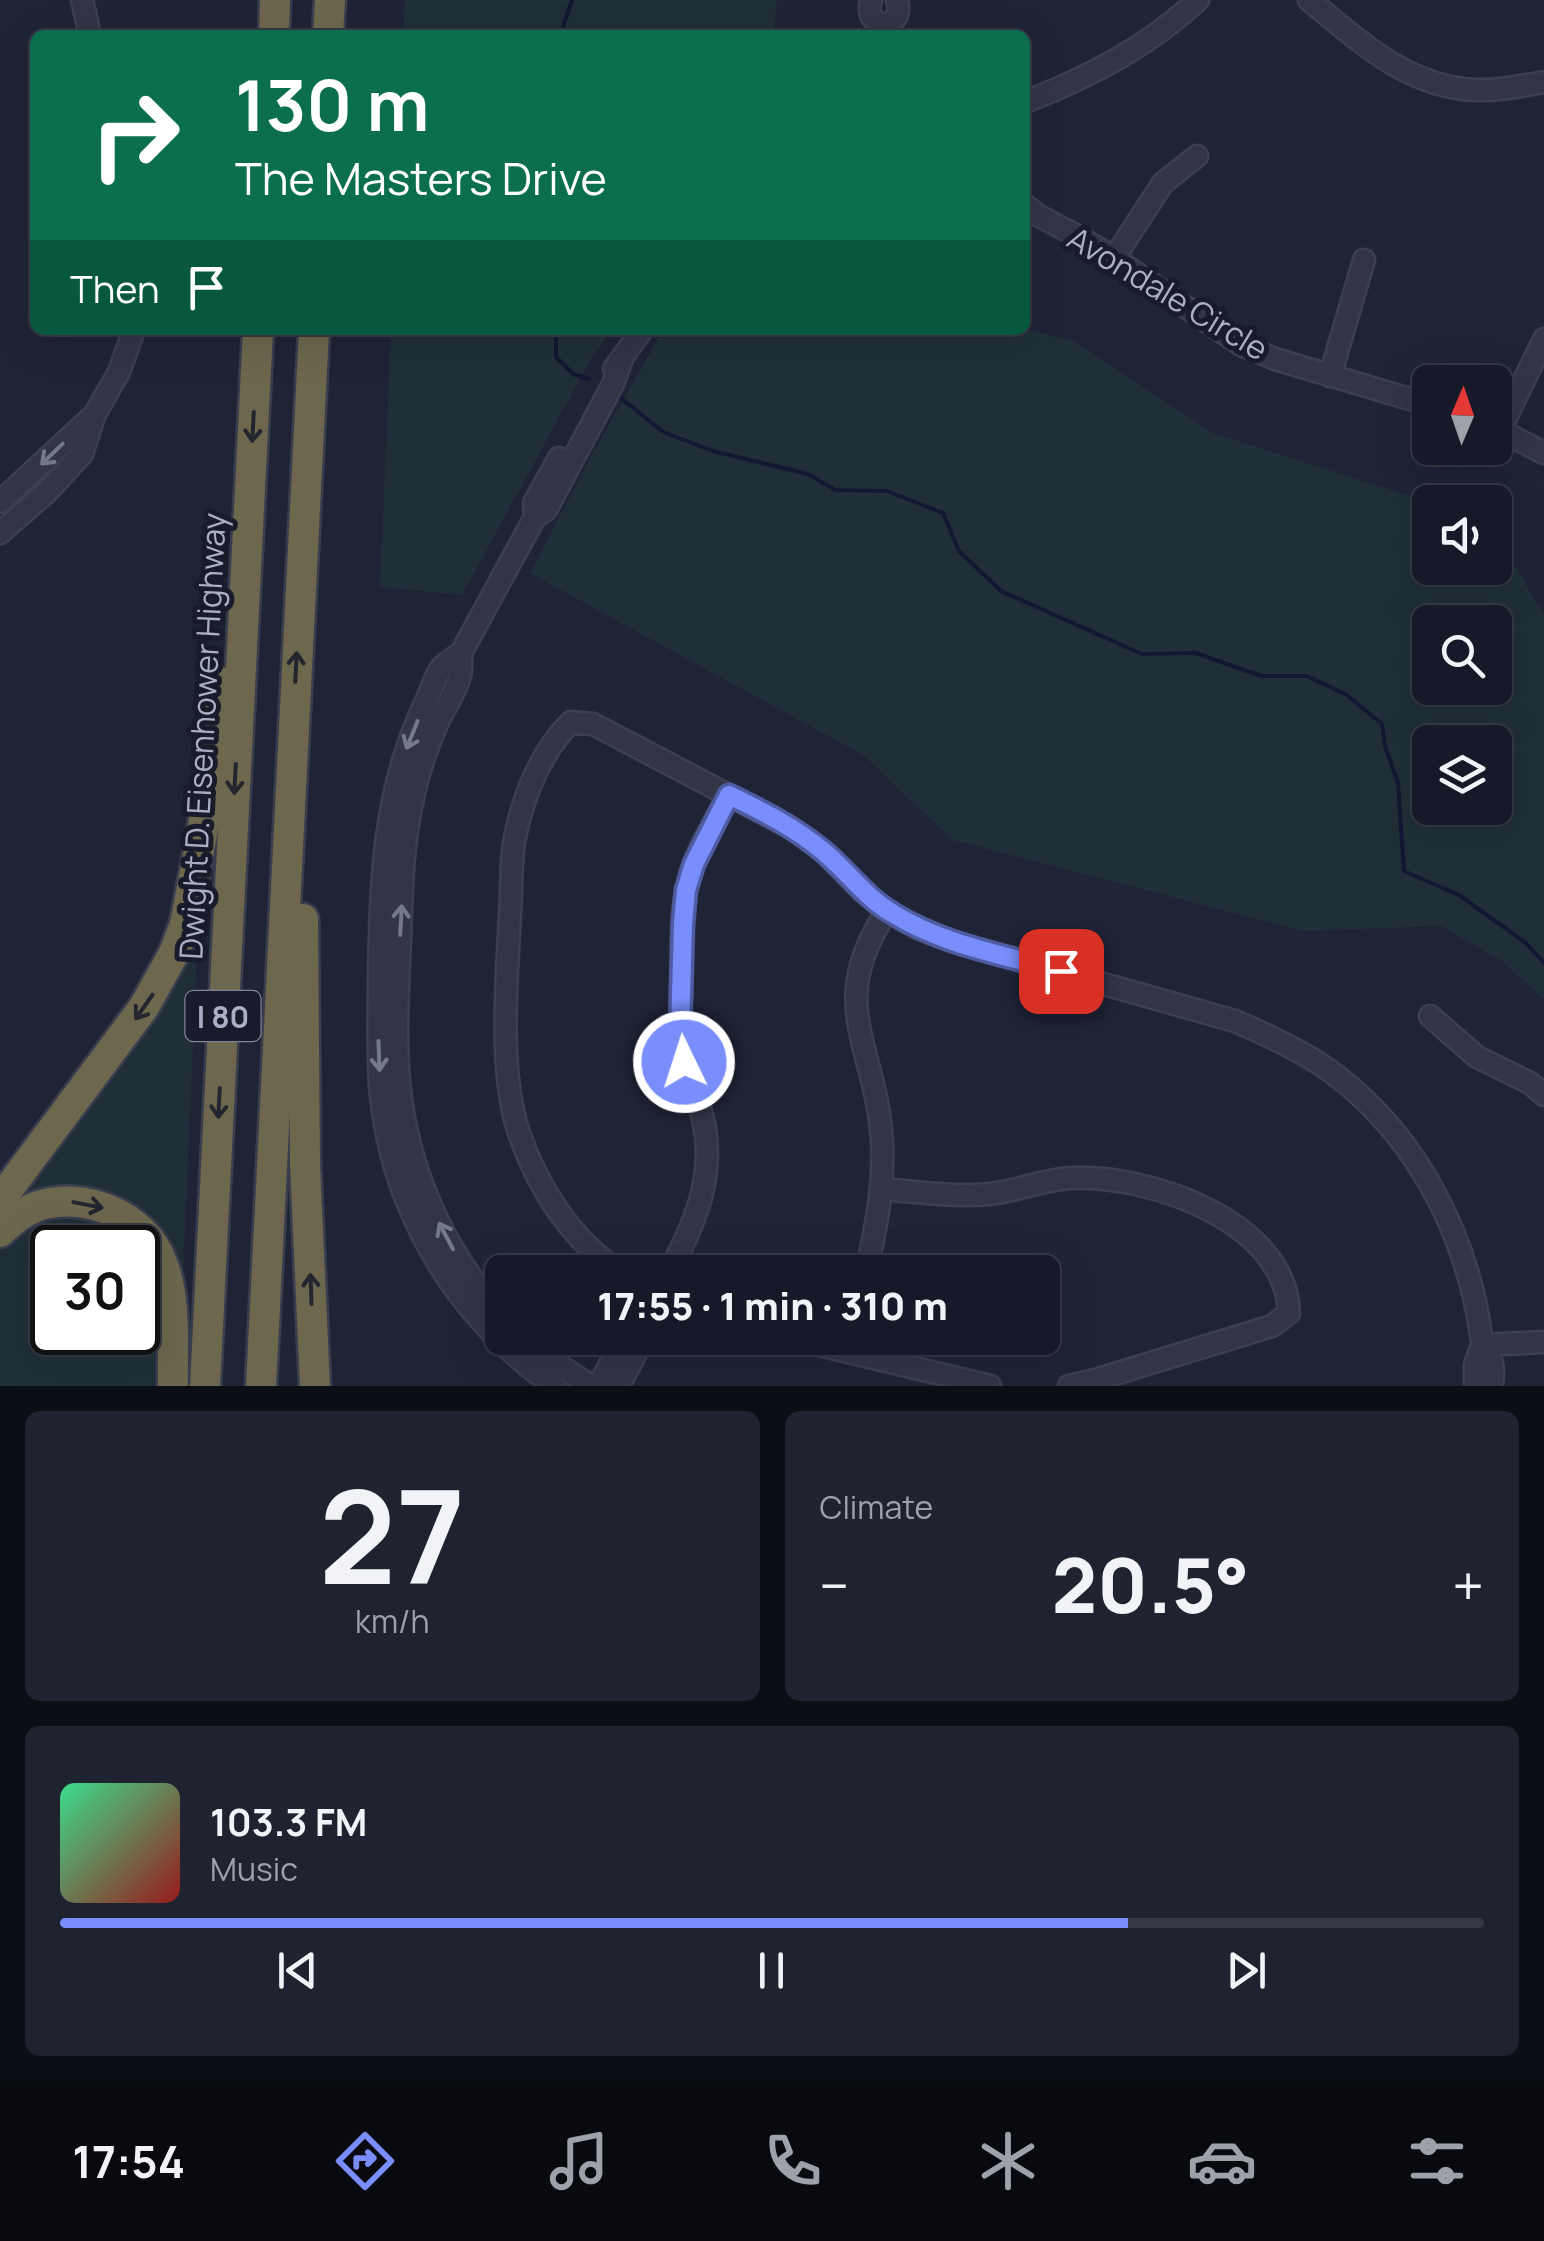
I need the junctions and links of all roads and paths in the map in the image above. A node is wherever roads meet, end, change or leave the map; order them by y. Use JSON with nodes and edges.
{"nodes":[{"id":1,"x":82,"y":0,"type":"edge"},
{"id":2,"x":276,"y":0,"type":"edge"},
{"id":3,"x":330,"y":0,"type":"edge"},
{"id":4,"x":871,"y":0,"type":"edge"},
{"id":5,"x":897,"y":0,"type":"edge"},
{"id":6,"x":1198,"y":0,"type":"edge"},
{"id":7,"x":1309,"y":0,"type":"edge"},
{"id":8,"x":89,"y":30,"type":"edge"},
{"id":9,"x":274,"y":30,"type":"edge"},
{"id":10,"x":328,"y":30,"type":"edge"},
{"id":11,"x":1544,"y":82,"type":"edge"},
{"id":12,"x":1030,"y":100,"type":"edge"},
{"id":13,"x":1197,"y":156,"type":"dead end"},
{"id":14,"x":1030,"y":209,"type":"edge"},
{"id":15,"x":1114,"y":258,"type":"junction"},
{"id":16,"x":1364,"y":260,"type":"dead end"},
{"id":17,"x":132,"y":335,"type":"edge"},
{"id":18,"x":258,"y":335,"type":"edge"},
{"id":19,"x":314,"y":335,"type":"edge"},
{"id":20,"x":639,"y":335,"type":"edge"},
{"id":21,"x":1544,"y":338,"type":"edge"},
{"id":22,"x":1330,"y":376,"type":"junction"},
{"id":23,"x":1412,"y":400,"type":"edge"},
{"id":24,"x":1512,"y":401,"type":"edge"},
{"id":25,"x":95,"y":414,"type":"junction"},
{"id":26,"x":1512,"y":437,"type":"edge"},
{"id":27,"x":1544,"y":454,"type":"edge"},
{"id":28,"x":0,"y":502,"type":"edge"},
{"id":29,"x":0,"y":533,"type":"edge"},
{"id":30,"x":242,"y":646,"type":"junction"},
{"id":31,"x":460,"y":653,"type":"junction"},
{"id":32,"x":729,"y":795,"type":"junction"},
{"id":33,"x":289,"y":799,"type":"junction"},
{"id":34,"x":887,"y":911,"type":"junction"},
{"id":35,"x":1430,"y":1016,"type":"dead end"},
{"id":36,"x":1544,"y":1095,"type":"edge"},
{"id":37,"x":882,"y":1188,"type":"junction"},
{"id":38,"x":0,"y":1200,"type":"edge"},
{"id":39,"x":0,"y":1232,"type":"edge"},
{"id":40,"x":599,"y":1255,"type":"edge"},
{"id":41,"x":677,"y":1255,"type":"edge"},
{"id":42,"x":870,"y":1255,"type":"edge"},
{"id":43,"x":485,"y":1294,"type":"edge"},
{"id":44,"x":1544,"y":1342,"type":"edge"},
{"id":45,"x":1482,"y":1345,"type":"junction"},
{"id":46,"x":545,"y":1355,"type":"edge"},
{"id":47,"x":615,"y":1355,"type":"edge"},
{"id":48,"x":635,"y":1355,"type":"edge"},
{"id":49,"x":883,"y":1355,"type":"edge"},
{"id":50,"x":172,"y":1386,"type":"edge"},
{"id":51,"x":205,"y":1386,"type":"edge"},
{"id":52,"x":260,"y":1386,"type":"edge"},
{"id":53,"x":314,"y":1386,"type":"edge"},
{"id":54,"x":554,"y":1386,"type":"edge"},
{"id":55,"x":591,"y":1386,"type":"edge"},
{"id":56,"x":604,"y":1386,"type":"edge"},
{"id":57,"x":615,"y":1386,"type":"edge"},
{"id":58,"x":990,"y":1386,"type":"edge"},
{"id":59,"x":1068,"y":1386,"type":"edge"},
{"id":60,"x":1475,"y":1386,"type":"edge"},
{"id":61,"x":1492,"y":1386,"type":"edge"}],
"edges":[{"from":1,"to":8,"type":"street"},
{"from":2,"to":9,"type":"highway"},
{"from":3,"to":10,"type":"highway"},
{"from":4,"to":5,"type":"street"},
{"from":6,"to":12,"type":"street"},
{"from":7,"to":11,"type":"street"},
{"from":13,"to":15,"type":"street"},
{"from":14,"to":15,"type":"street","name":"Avondale Circle"},
{"from":15,"to":22,"type":"street","name":"Avondale Circle"},
{"from":16,"to":22,"type":"street"},
{"from":17,"to":25,"type":"street"},
{"from":18,"to":30,"type":"highway","name":"Dwight D. Eisenhower Highway","number":"I 80","one_way":true},
{"from":33,"to":19,"type":"highway","number":"I 80","one_way":true},
{"from":20,"to":31,"type":"street"},
{"from":21,"to":24,"type":"street"},
{"from":22,"to":23,"type":"street","name":"Avondale Circle"},
{"from":25,"to":28,"type":"street","one_way":true},
{"from":25,"to":29,"type":"street"},
{"from":26,"to":27,"type":"street"},
{"from":30,"to":38,"type":"highway","one_way":true},
{"from":30,"to":51,"type":"highway","name":"Dwight D. Eisenhower Highway","number":"I 80","one_way":true},
{"from":43,"to":31,"type":"street","one_way":true},
{"from":31,"to":54,"type":"street","one_way":true},
{"from":32,"to":34,"type":"street"},
{"from":32,"to":40,"type":"street"},
{"from":32,"to":41,"type":"street"},
{"from":33,"to":52,"type":"highway","number":"I 80"},
{"from":53,"to":33,"type":"highway","one_way":true},
{"from":34,"to":37,"type":"street"},
{"from":34,"to":45,"type":"street"},
{"from":35,"to":36,"type":"street"},
{"from":37,"to":42,"type":"street"},
{"from":37,"to":59,"type":"street"},
{"from":39,"to":50,"type":"highway","one_way":true},
{"from":44,"to":45,"type":"street"},
{"from":45,"to":60,"type":"street"},
{"from":45,"to":61,"type":"street"},
{"from":46,"to":55,"type":"street"},
{"from":47,"to":56,"type":"street"},
{"from":48,"to":57,"type":"street"},
{"from":49,"to":58,"type":"street"}]}
